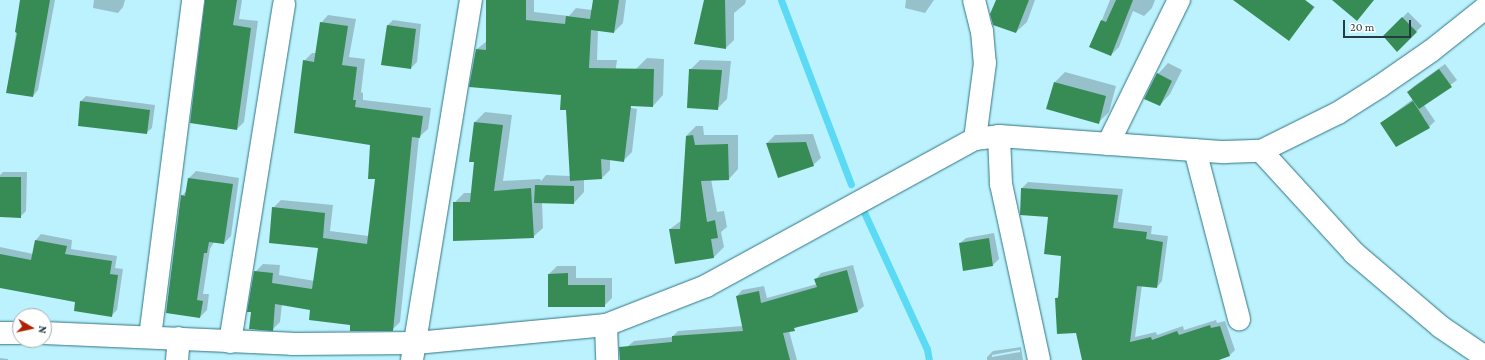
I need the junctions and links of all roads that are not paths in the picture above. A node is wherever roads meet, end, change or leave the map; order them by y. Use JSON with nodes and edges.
{"nodes":[{"id":1,"x":193,"y":0,"type":"edge"},
{"id":2,"x":471,"y":0,"type":"edge"},
{"id":3,"x":974,"y":0,"type":"edge"},
{"id":4,"x":1179,"y":0,"type":"edge"},
{"id":5,"x":284,"y":4,"type":"dead end"},
{"id":6,"x":1485,"y":8,"type":"edge"},
{"id":7,"x":999,"y":136,"type":"junction"},
{"id":8,"x":975,"y":138,"type":"junction"},
{"id":9,"x":1108,"y":144,"type":"junction"},
{"id":10,"x":1196,"y":150,"type":"junction"},
{"id":11,"x":1261,"y":151,"type":"junction"},
{"id":12,"x":1239,"y":319,"type":"dead end"},
{"id":13,"x":606,"y":325,"type":"junction"},
{"id":14,"x":0,"y":333,"type":"edge"},
{"id":15,"x":12,"y":333,"type":"edge"},
{"id":16,"x":52,"y":333,"type":"edge"},
{"id":17,"x":150,"y":337,"type":"junction"},
{"id":18,"x":179,"y":338,"type":"junction"},
{"id":19,"x":230,"y":342,"type":"junction"},
{"id":20,"x":414,"y":351,"type":"edge"},
{"id":21,"x":1485,"y":357,"type":"edge"},
{"id":22,"x":177,"y":360,"type":"edge"},
{"id":23,"x":607,"y":360,"type":"edge"},
{"id":24,"x":1038,"y":360,"type":"edge"}],
"edges":[{"from":1,"to":17,"type":"street"},
{"from":2,"to":20,"type":"street"},
{"from":3,"to":8,"type":"street"},
{"from":4,"to":9,"type":"street"},
{"from":5,"to":19,"type":"street"},
{"from":6,"to":11,"type":"street"},
{"from":7,"to":8,"type":"street"},
{"from":7,"to":9,"type":"street"},
{"from":7,"to":24,"type":"street"},
{"from":8,"to":13,"type":"street"},
{"from":9,"to":10,"type":"street"},
{"from":10,"to":11,"type":"street"},
{"from":10,"to":12,"type":"street"},
{"from":11,"to":21,"type":"street"},
{"from":13,"to":20,"type":"street"},
{"from":13,"to":23,"type":"street"},
{"from":14,"to":15,"type":"street"},
{"from":16,"to":17,"type":"street"},
{"from":17,"to":18,"type":"street"},
{"from":18,"to":19,"type":"street"},
{"from":18,"to":22,"type":"street"},
{"from":19,"to":20,"type":"street"}]}
